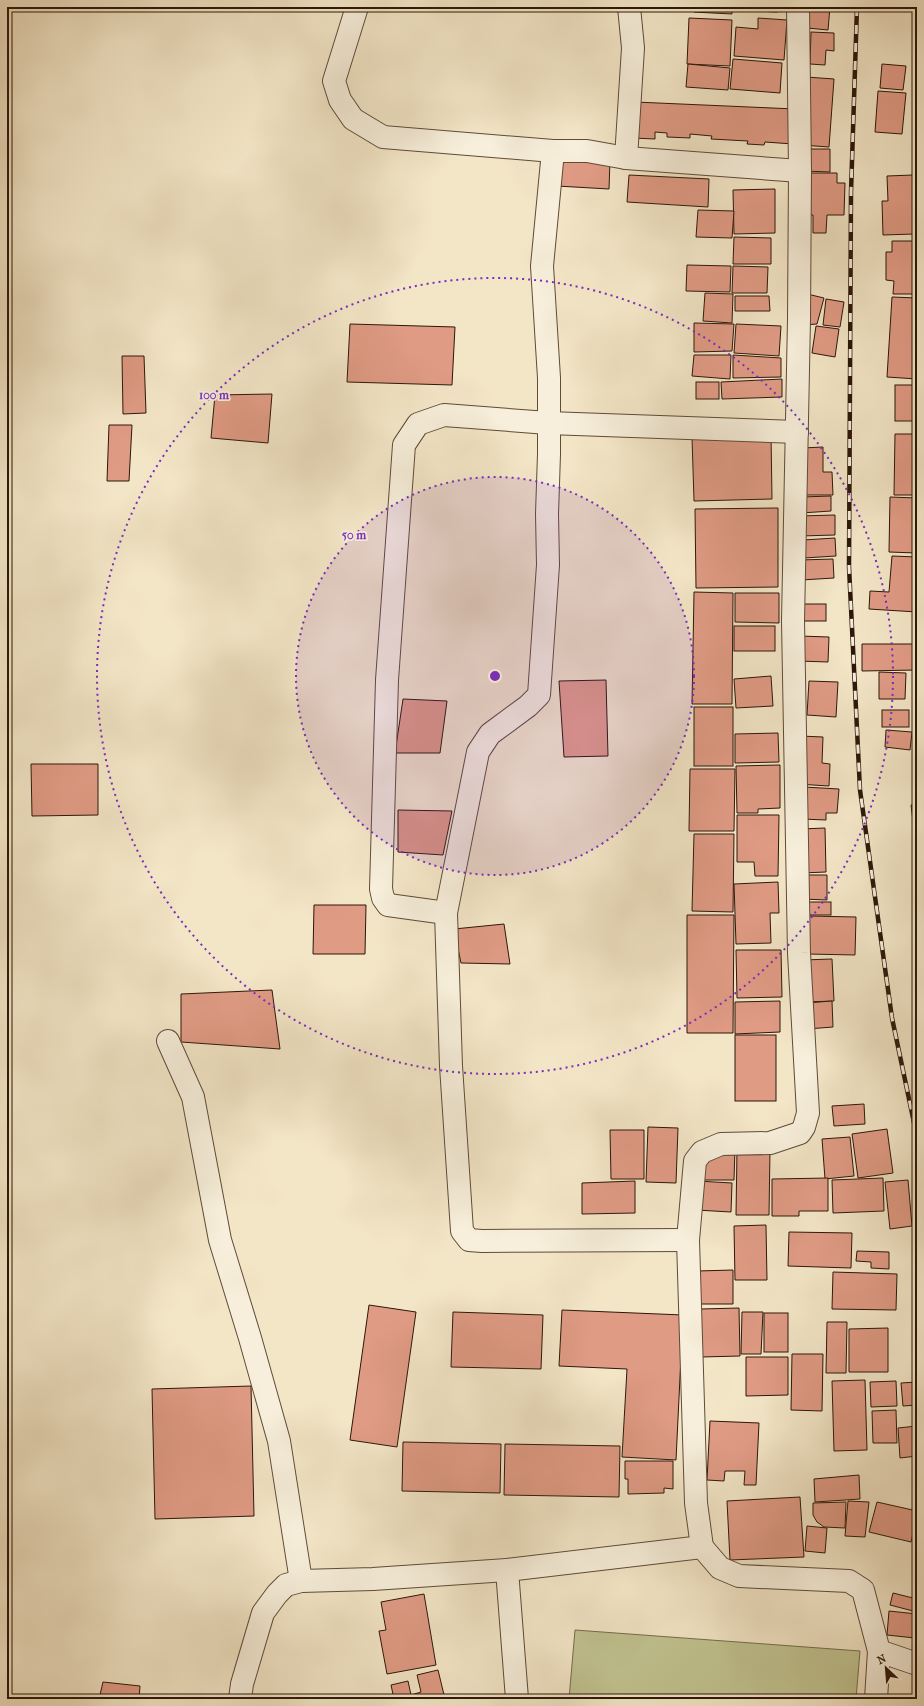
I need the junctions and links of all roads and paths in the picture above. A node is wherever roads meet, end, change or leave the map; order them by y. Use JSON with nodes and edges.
{"nodes":[{"id":1,"x":357,"y":7,"type":"edge"},
{"id":2,"x":629,"y":7,"type":"edge"},
{"id":3,"x":798,"y":7,"type":"edge"},
{"id":4,"x":553,"y":151,"type":"junction"},
{"id":5,"x":626,"y":158,"type":"junction"},
{"id":6,"x":800,"y":171,"type":"junction"},
{"id":7,"x":548,"y":423,"type":"junction"},
{"id":8,"x":797,"y":432,"type":"junction"},
{"id":9,"x":446,"y":913,"type":"junction"},
{"id":10,"x":168,"y":1041,"type":"dead end"},
{"id":11,"x":688,"y":1240,"type":"junction"},
{"id":12,"x":702,"y":1547,"type":"junction"},
{"id":13,"x":507,"y":1570,"type":"junction"},
{"id":14,"x":301,"y":1581,"type":"junction"},
{"id":15,"x":879,"y":1651,"type":"junction"},
{"id":16,"x":917,"y":1664,"type":"edge"},
{"id":17,"x":240,"y":1699,"type":"edge"},
{"id":18,"x":516,"y":1699,"type":"edge"},
{"id":19,"x":876,"y":1699,"type":"edge"}],
"edges":[{"from":1,"to":4,"type":"street"},
{"from":2,"to":5,"type":"street"},
{"from":3,"to":6,"type":"street"},
{"from":4,"to":5,"type":"street"},
{"from":4,"to":7,"type":"street"},
{"from":5,"to":6,"type":"street"},
{"from":6,"to":8,"type":"street"},
{"from":7,"to":8,"type":"street"},
{"from":7,"to":9,"type":"street"},
{"from":7,"to":9,"type":"street"},
{"from":8,"to":11,"type":"street"},
{"from":9,"to":11,"type":"street"},
{"from":10,"to":14,"type":"street"},
{"from":11,"to":12,"type":"street"},
{"from":12,"to":13,"type":"street"},
{"from":12,"to":15,"type":"street"},
{"from":13,"to":14,"type":"street"},
{"from":13,"to":18,"type":"street"},
{"from":14,"to":17,"type":"street"},
{"from":15,"to":16,"type":"street"},
{"from":15,"to":19,"type":"street"}]}
